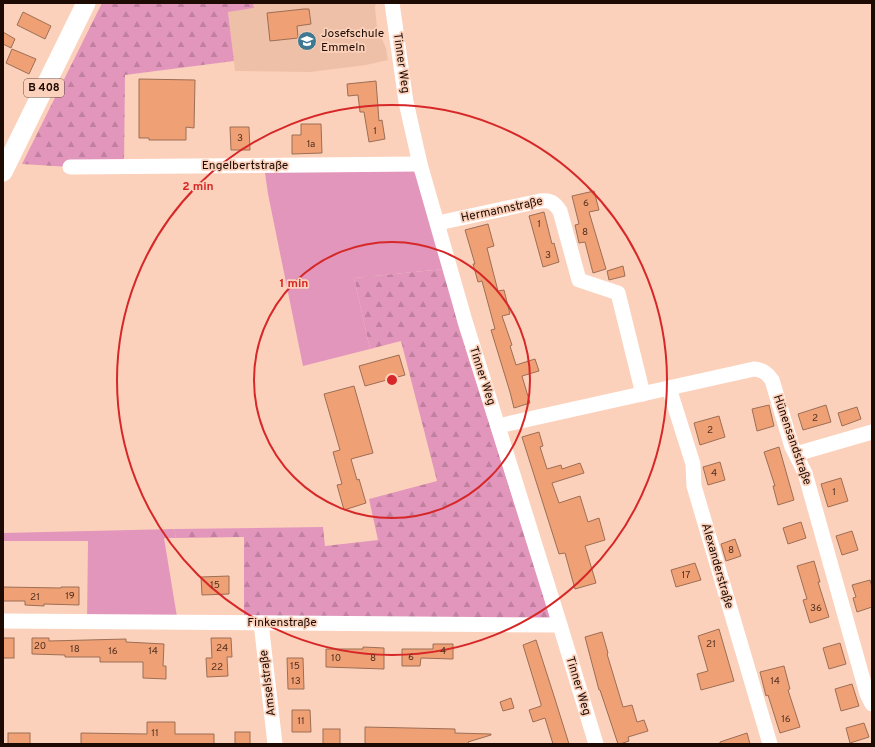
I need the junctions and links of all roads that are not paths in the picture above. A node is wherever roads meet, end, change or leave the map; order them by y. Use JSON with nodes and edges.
{"nodes":[{"id":1,"x":86,"y":3,"type":"edge"},
{"id":2,"x":392,"y":3,"type":"edge"},
{"id":3,"x":420,"y":164,"type":"junction"},
{"id":4,"x":70,"y":167,"type":"dead end"},
{"id":5,"x":3,"y":172,"type":"edge"},
{"id":6,"x":438,"y":223,"type":"junction"},
{"id":7,"x":669,"y":388,"type":"junction"},
{"id":8,"x":643,"y":394,"type":"junction"},
{"id":9,"x":498,"y":426,"type":"junction"},
{"id":10,"x":872,"y":432,"type":"edge"},
{"id":11,"x":796,"y":454,"type":"junction"},
{"id":12,"x":3,"y":621,"type":"edge"},
{"id":13,"x":261,"y":623,"type":"junction"},
{"id":14,"x":560,"y":625,"type":"junction"},
{"id":15,"x":872,"y":704,"type":"edge"},
{"id":16,"x":275,"y":744,"type":"edge"},
{"id":17,"x":596,"y":744,"type":"edge"},
{"id":18,"x":770,"y":744,"type":"edge"}],
"edges":[{"from":1,"to":5,"type":"main road","number":"B 408"},
{"from":2,"to":3,"type":"street","name":"Tinner Weg"},
{"from":3,"to":4,"type":"street","name":"Engelbertstraße"},
{"from":3,"to":6,"type":"street","name":"Tinner Weg"},
{"from":6,"to":8,"type":"street","name":"Hermannstraße"},
{"from":6,"to":9,"type":"street","name":"Tinner Weg"},
{"from":7,"to":8,"type":"street","name":"Hünensandstraße"},
{"from":7,"to":11,"type":"street","name":"Hünensandstraße"},
{"from":7,"to":18,"type":"street","name":"Alexanderstraße"},
{"from":8,"to":9,"type":"street","name":"Hünensandstraße"},
{"from":9,"to":14,"type":"street","name":"Tinner Weg"},
{"from":10,"to":11,"type":"street"},
{"from":11,"to":15,"type":"street","name":"Hünensandstraße"},
{"from":12,"to":13,"type":"street","name":"Finkenstraße"},
{"from":13,"to":14,"type":"street","name":"Finkenstraße"},
{"from":13,"to":16,"type":"street","name":"Amselstraße"},
{"from":14,"to":17,"type":"street","name":"Tinner Weg"}]}
